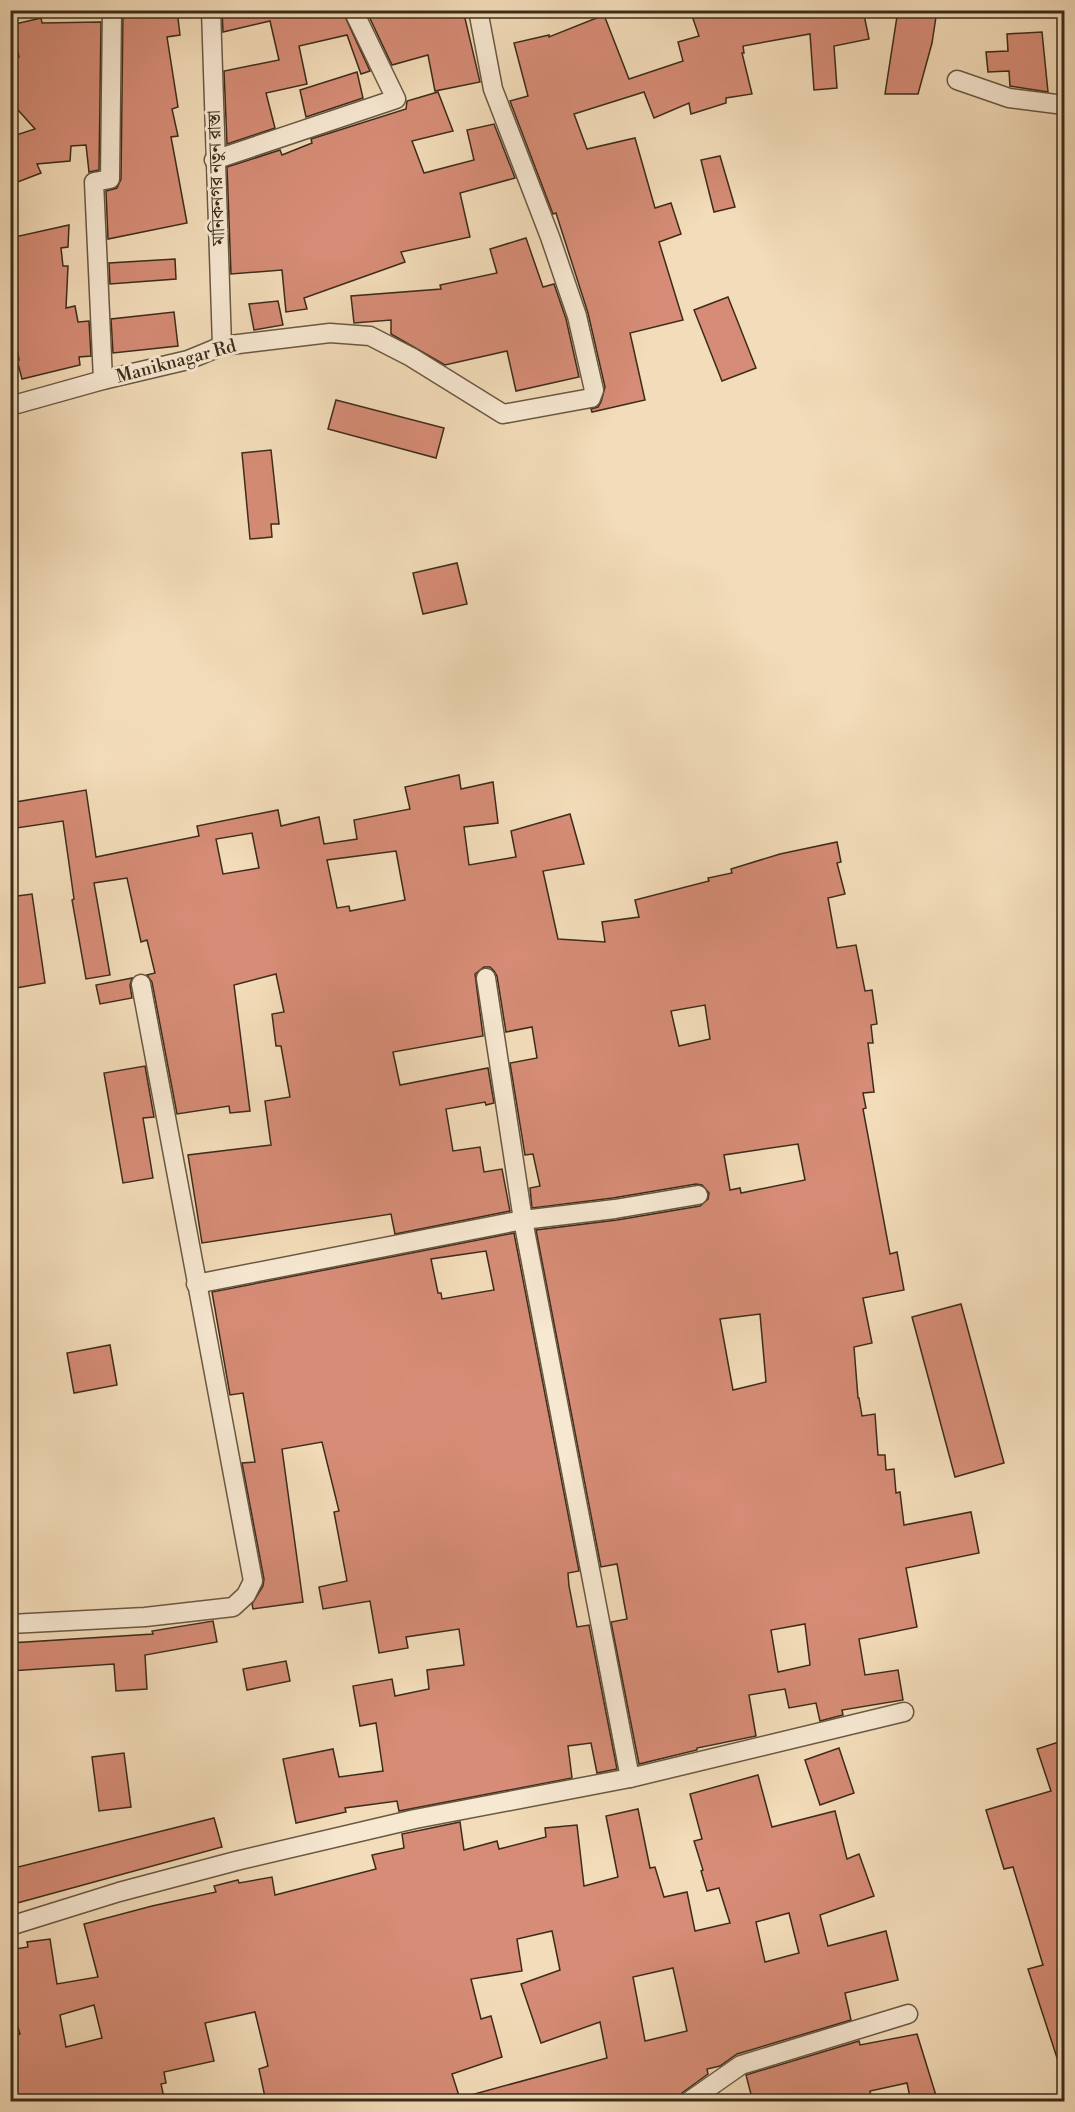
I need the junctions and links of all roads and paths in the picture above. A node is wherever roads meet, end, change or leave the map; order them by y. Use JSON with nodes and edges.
{"nodes":[{"id":1,"x":112,"y":10,"type":"edge"},
{"id":2,"x":211,"y":10,"type":"edge"},
{"id":3,"x":353,"y":10,"type":"edge"},
{"id":4,"x":478,"y":10,"type":"edge"},
{"id":5,"x":957,"y":80,"type":"dead end"},
{"id":6,"x":1065,"y":105,"type":"edge"},
{"id":7,"x":214,"y":160,"type":"junction"},
{"id":8,"x":222,"y":346,"type":"junction"},
{"id":9,"x":103,"y":380,"type":"junction"},
{"id":10,"x":10,"y":406,"type":"edge"},
{"id":11,"x":486,"y":978,"type":"dead end"},
{"id":12,"x":141,"y":984,"type":"dead end"},
{"id":13,"x":698,"y":1195,"type":"dead end"},
{"id":14,"x":523,"y":1220,"type":"junction"},
{"id":15,"x":196,"y":1284,"type":"junction"},
{"id":16,"x":10,"y":1624,"type":"edge"},
{"id":17,"x":904,"y":1712,"type":"dead end"},
{"id":18,"x":630,"y":1778,"type":"junction"},
{"id":19,"x":10,"y":1926,"type":"edge"},
{"id":20,"x":908,"y":2014,"type":"dead end"},
{"id":21,"x":688,"y":2102,"type":"edge"}],
"edges":[{"from":1,"to":9,"type":"street"},
{"from":2,"to":7,"type":"street","name":"মানিকনগর নতুন রাস্তা"},
{"from":3,"to":7,"type":"street"},
{"from":4,"to":8,"type":"street","name":"Maniknagar Rd"},
{"from":5,"to":6,"type":"street"},
{"from":7,"to":8,"type":"street","name":"মানিকনগর নতুন রাস্তা"},
{"from":8,"to":9,"type":"street","name":"Maniknagar Rd"},
{"from":9,"to":10,"type":"street","name":"Maniknagar Rd"},
{"from":11,"to":14,"type":"street"},
{"from":12,"to":15,"type":"street"},
{"from":13,"to":14,"type":"street"},
{"from":14,"to":15,"type":"street"},
{"from":14,"to":18,"type":"street"},
{"from":15,"to":16,"type":"street"},
{"from":17,"to":18,"type":"street"},
{"from":18,"to":19,"type":"street"},
{"from":20,"to":21,"type":"street"}]}
